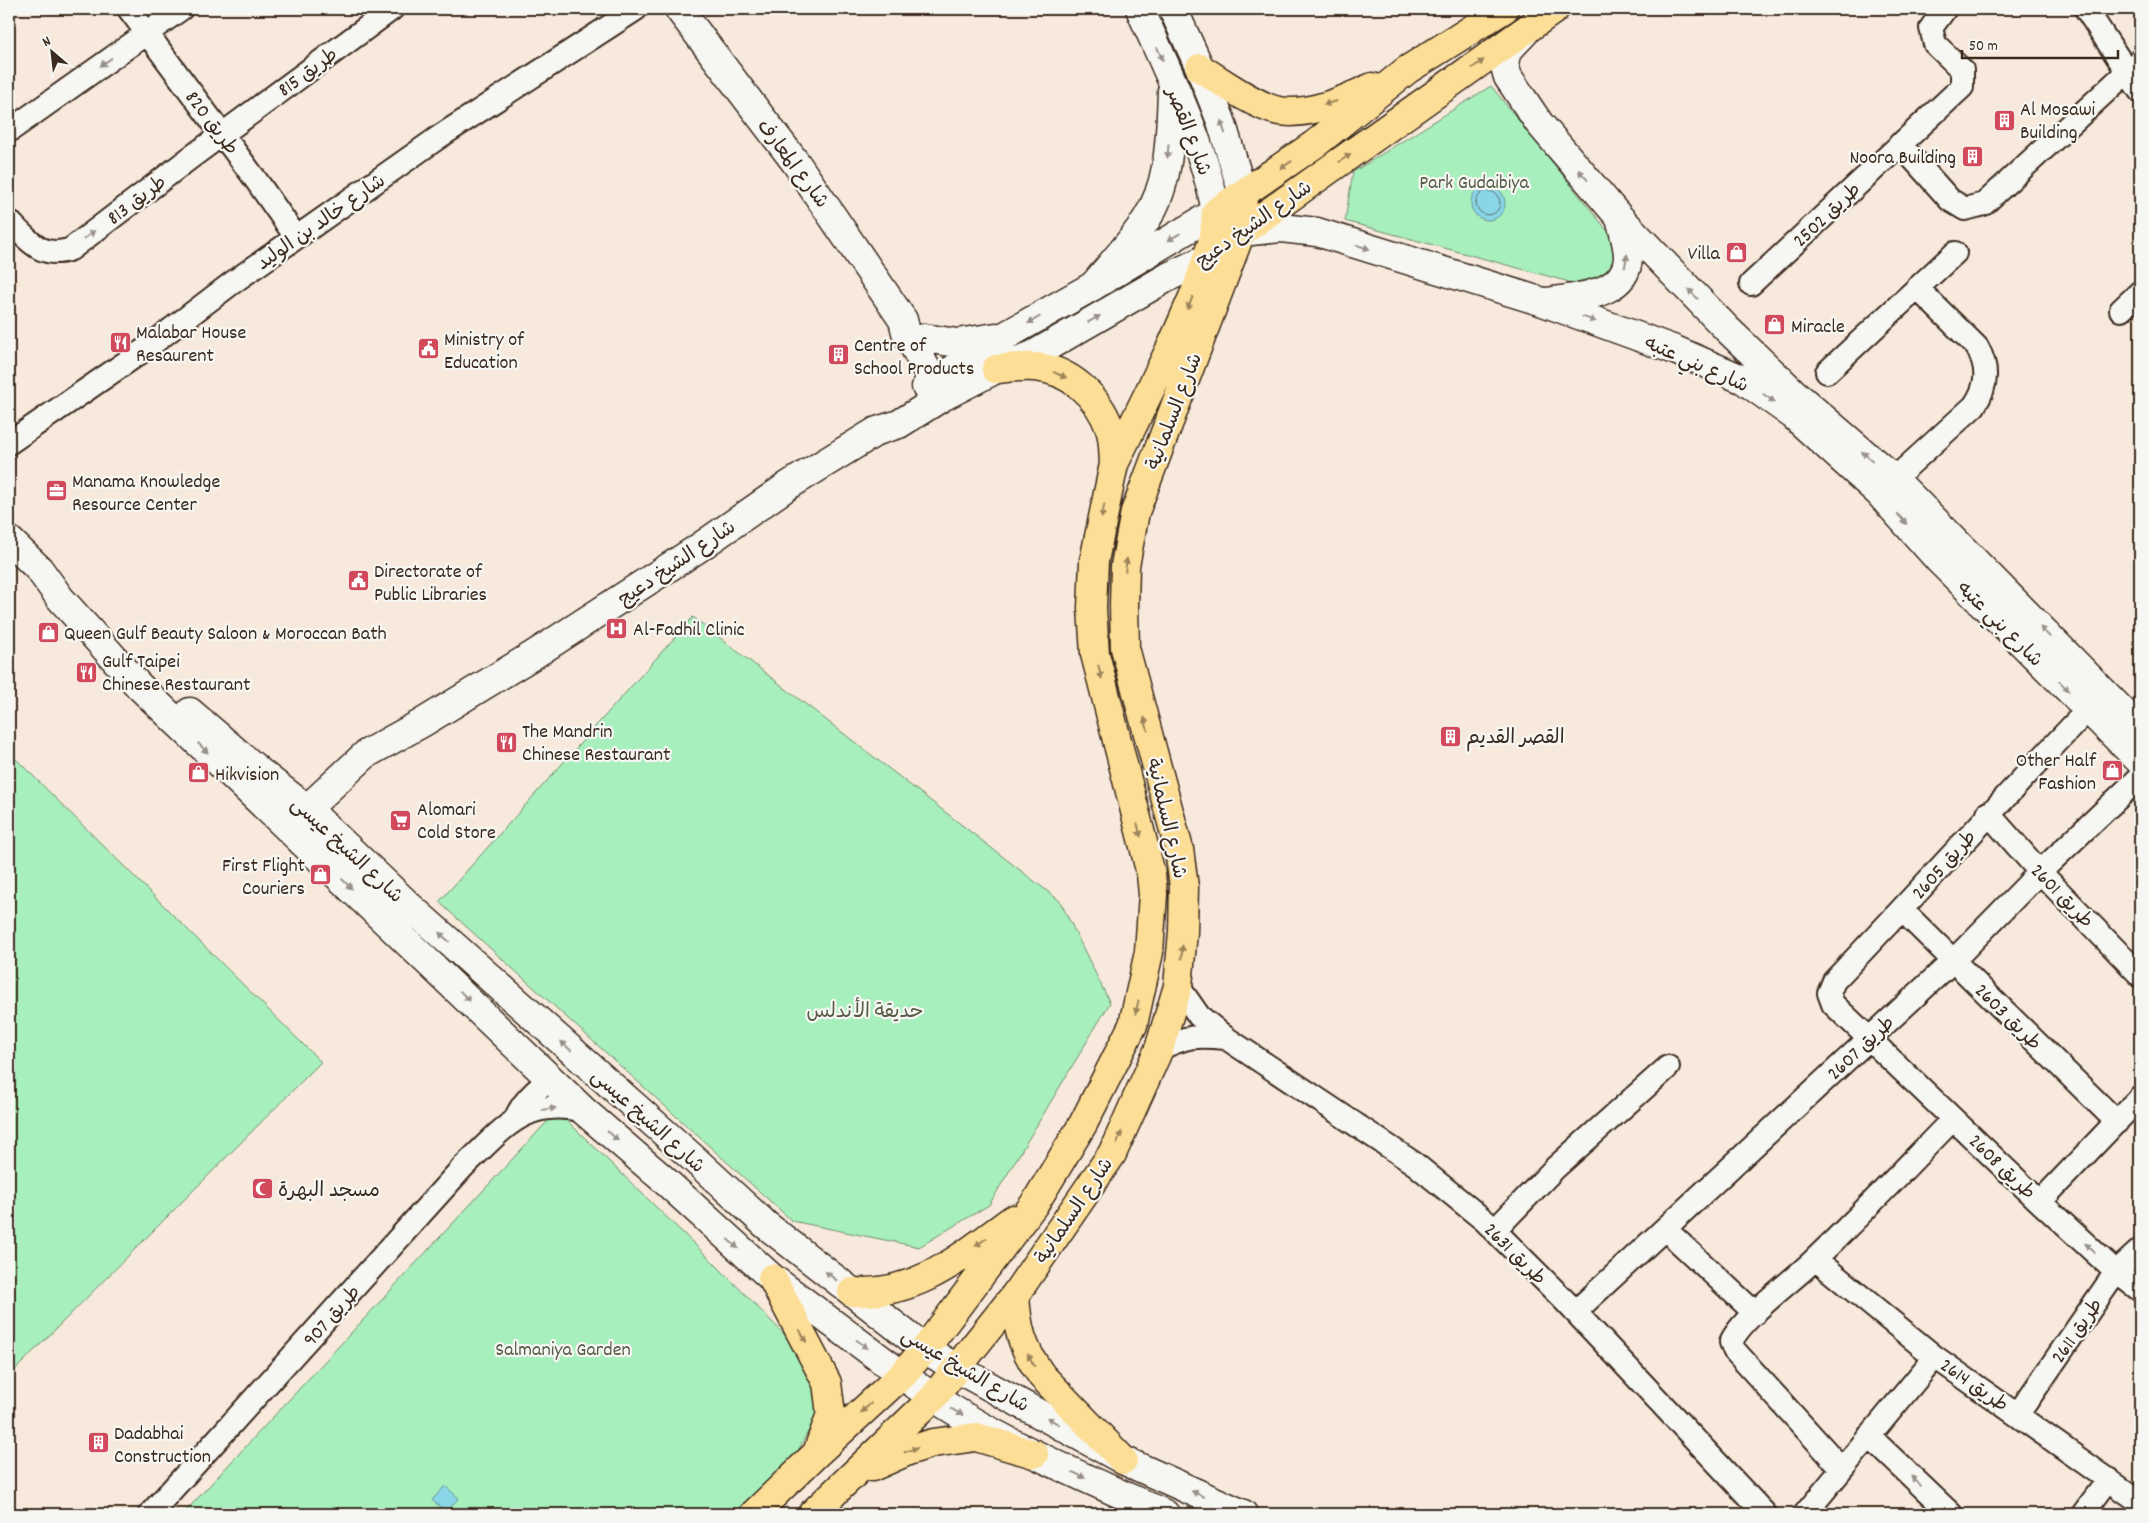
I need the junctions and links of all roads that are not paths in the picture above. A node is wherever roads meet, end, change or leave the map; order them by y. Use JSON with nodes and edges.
{"nodes":[{"id":1,"x":128,"y":9,"type":"edge"},
{"id":2,"x":181,"y":9,"type":"edge"},
{"id":3,"x":392,"y":9,"type":"edge"},
{"id":4,"x":636,"y":9,"type":"edge"},
{"id":5,"x":679,"y":9,"type":"edge"},
{"id":6,"x":1140,"y":9,"type":"edge"},
{"id":7,"x":1173,"y":9,"type":"edge"},
{"id":8,"x":1504,"y":9,"type":"edge"},
{"id":9,"x":1555,"y":9,"type":"edge"},
{"id":10,"x":1945,"y":9,"type":"edge"},
{"id":11,"x":2086,"y":9,"type":"edge"},
{"id":12,"x":1528,"y":29,"type":"junction"},
{"id":13,"x":146,"y":33,"type":"junction"},
{"id":14,"x":2134,"y":66,"type":"edge"},
{"id":15,"x":1200,"y":68,"type":"junction"},
{"id":16,"x":1407,"y":70,"type":"junction"},
{"id":17,"x":1173,"y":85,"type":"junction"},
{"id":18,"x":2140,"y":91,"type":"edge"},
{"id":19,"x":9,"y":131,"type":"edge"},
{"id":20,"x":222,"y":134,"type":"junction"},
{"id":21,"x":1900,"y":144,"type":"junction"},
{"id":22,"x":1243,"y":194,"type":"junction"},
{"id":23,"x":1216,"y":212,"type":"junction"},
{"id":24,"x":1620,"y":218,"type":"junction"},
{"id":25,"x":9,"y":220,"type":"edge"},
{"id":26,"x":1240,"y":232,"type":"junction"},
{"id":27,"x":296,"y":238,"type":"junction"},
{"id":28,"x":1955,"y":253,"type":"dead end"},
{"id":29,"x":1208,"y":258,"type":"junction"},
{"id":30,"x":1751,"y":284,"type":"dead end"},
{"id":31,"x":1093,"y":286,"type":"junction"},
{"id":32,"x":1918,"y":288,"type":"junction"},
{"id":33,"x":2140,"y":292,"type":"edge"},
{"id":34,"x":1543,"y":302,"type":"junction"},
{"id":35,"x":2121,"y":310,"type":"dead end"},
{"id":36,"x":903,"y":320,"type":"junction"},
{"id":37,"x":1005,"y":336,"type":"junction"},
{"id":38,"x":924,"y":338,"type":"junction"},
{"id":39,"x":996,"y":369,"type":"junction"},
{"id":40,"x":1827,"y":372,"type":"dead end"},
{"id":41,"x":945,"y":386,"type":"junction"},
{"id":42,"x":9,"y":443,"type":"edge"},
{"id":43,"x":1114,"y":464,"type":"junction"},
{"id":44,"x":1886,"y":486,"type":"junction"},
{"id":45,"x":9,"y":546,"type":"edge"},
{"id":46,"x":108,"y":651,"type":"junction"},
{"id":47,"x":2096,"y":701,"type":"junction"},
{"id":48,"x":422,"y":723,"type":"junction"},
{"id":49,"x":2137,"y":738,"type":"edge"},
{"id":50,"x":366,"y":754,"type":"junction"},
{"id":51,"x":261,"y":773,"type":"junction"},
{"id":52,"x":2140,"y":777,"type":"edge"},
{"id":53,"x":1988,"y":813,"type":"junction"},
{"id":54,"x":301,"y":824,"type":"junction"},
{"id":55,"x":2040,"y":872,"type":"junction"},
{"id":56,"x":1902,"y":910,"type":"junction"},
{"id":57,"x":1954,"y":960,"type":"junction"},
{"id":58,"x":2140,"y":975,"type":"edge"},
{"id":59,"x":1178,"y":986,"type":"junction"},
{"id":60,"x":1226,"y":1038,"type":"junction"},
{"id":61,"x":1869,"y":1039,"type":"junction"},
{"id":62,"x":1159,"y":1049,"type":"junction"},
{"id":63,"x":1668,"y":1067,"type":"dead end"},
{"id":64,"x":552,"y":1078,"type":"junction"},
{"id":65,"x":2140,"y":1097,"type":"edge"},
{"id":66,"x":584,"y":1111,"type":"junction"},
{"id":67,"x":515,"y":1118,"type":"junction"},
{"id":68,"x":1953,"y":1119,"type":"junction"},
{"id":69,"x":2117,"y":1122,"type":"junction"},
{"id":70,"x":694,"y":1159,"type":"junction"},
{"id":71,"x":2040,"y":1202,"type":"junction"},
{"id":72,"x":1035,"y":1203,"type":"junction"},
{"id":73,"x":1665,"y":1229,"type":"junction"},
{"id":74,"x":1494,"y":1231,"type":"junction"},
{"id":75,"x":2140,"y":1250,"type":"edge"},
{"id":76,"x":1815,"y":1259,"type":"junction"},
{"id":77,"x":2116,"y":1272,"type":"junction"},
{"id":78,"x":772,"y":1278,"type":"junction"},
{"id":79,"x":2140,"y":1290,"type":"edge"},
{"id":80,"x":852,"y":1292,"type":"junction"},
{"id":81,"x":1015,"y":1295,"type":"junction"},
{"id":82,"x":1575,"y":1312,"type":"junction"},
{"id":83,"x":1755,"y":1313,"type":"junction"},
{"id":84,"x":925,"y":1349,"type":"junction"},
{"id":85,"x":1936,"y":1357,"type":"junction"},
{"id":86,"x":956,"y":1368,"type":"junction"},
{"id":87,"x":902,"y":1375,"type":"junction"},
{"id":88,"x":933,"y":1398,"type":"junction"},
{"id":89,"x":2018,"y":1414,"type":"junction"},
{"id":90,"x":1870,"y":1436,"type":"junction"},
{"id":91,"x":816,"y":1454,"type":"junction"},
{"id":92,"x":1034,"y":1454,"type":"junction"},
{"id":93,"x":1123,"y":1460,"type":"junction"},
{"id":94,"x":1842,"y":1469,"type":"junction"},
{"id":95,"x":850,"y":1478,"type":"junction"},
{"id":96,"x":2109,"y":1479,"type":"junction"},
{"id":97,"x":2140,"y":1502,"type":"edge"},
{"id":98,"x":150,"y":1514,"type":"edge"},
{"id":99,"x":754,"y":1514,"type":"edge"},
{"id":100,"x":812,"y":1514,"type":"edge"},
{"id":101,"x":1165,"y":1514,"type":"edge"},
{"id":102,"x":1243,"y":1514,"type":"edge"},
{"id":103,"x":1765,"y":1514,"type":"edge"},
{"id":104,"x":1805,"y":1514,"type":"edge"},
{"id":105,"x":1951,"y":1514,"type":"edge"},
{"id":106,"x":2083,"y":1514,"type":"edge"}],
"edges":[{"from":1,"to":13,"type":"street","name":"طريق 820"},
{"from":2,"to":13,"type":"street"},
{"from":3,"to":20,"type":"street","name":"طريق 815"},
{"from":4,"to":27,"type":"street","name":"شارع خالد بن الوليد"},
{"from":5,"to":36,"type":"street","name":"شارع المعارف"},
{"from":6,"to":17,"type":"street","name":"شارع القصر","one_way":true},
{"from":7,"to":15,"type":"street","name":"شارع القصر"},
{"from":8,"to":16,"type":"main road","name":"شارع الشيخ دعيج"},
{"from":9,"to":12,"type":"main road","name":"شارع الشيخ دعيج"},
{"from":10,"to":21,"type":"street","name":"طريق 2502"},
{"from":11,"to":14,"type":"street"},
{"from":24,"to":12,"type":"street","name":"شارع بني عتبه","one_way":true},
{"from":26,"to":12,"type":"main road","name":"شارع الشيخ دعيج","one_way":true},
{"from":13,"to":19,"type":"street","one_way":true},
{"from":13,"to":20,"type":"street","name":"طريق 820"},
{"from":14,"to":18,"type":"street"},
{"from":14,"to":21,"type":"street"},
{"from":16,"to":15,"type":"main road","one_way":true},
{"from":22,"to":15,"type":"street","name":"شارع القصر","one_way":true},
{"from":16,"to":22,"type":"main road","name":"شارع الشيخ دعيج","one_way":true},
{"from":17,"to":23,"type":"street","name":"شارع القصر"},
{"from":17,"to":31,"type":"street","one_way":true},
{"from":25,"to":20,"type":"street","name":"طريق 813","one_way":true},
{"from":20,"to":27,"type":"street","name":"طريق 820"},
{"from":21,"to":30,"type":"street","name":"طريق 2502"},
{"from":22,"to":23,"type":"main road","name":"شارع الشيخ دعيج"},
{"from":22,"to":26,"type":"main road","name":"شارع القصر"},
{"from":23,"to":26,"type":"street"},
{"from":23,"to":29,"type":"main road","name":"شارع القصر"},
{"from":23,"to":31,"type":"street","name":"شارع الشيخ دعيج","one_way":true},
{"from":34,"to":24,"type":"street","one_way":true},
{"from":44,"to":24,"type":"street","name":"شارع بني عتبه","one_way":true},
{"from":26,"to":29,"type":"main road","name":"شارع الشيخ دعيج"},
{"from":26,"to":34,"type":"street","name":"شارع بني عتبه","one_way":true},
{"from":59,"to":26,"type":"main road","name":"شارع السلمانية","one_way":true},
{"from":27,"to":42,"type":"street","name":"شارع خالد بن الوليد"},
{"from":28,"to":32,"type":"street"},
{"from":39,"to":29,"type":"street","name":"شارع الشيخ دعيج","one_way":true},
{"from":29,"to":43,"type":"main road","name":"شارع السلمانية","one_way":true},
{"from":31,"to":37,"type":"street","name":"شارع الشيخ دعيج","one_way":true},
{"from":32,"to":40,"type":"street"},
{"from":32,"to":44,"type":"street"},
{"from":33,"to":35,"type":"street"},
{"from":34,"to":44,"type":"street","name":"شارع بني عتبه","one_way":true},
{"from":36,"to":38,"type":"street","name":"شارع المعارف"},
{"from":36,"to":41,"type":"street","name":"شارع المعارف"},
{"from":37,"to":38,"type":"street"},
{"from":37,"to":41,"type":"street","name":"شارع الشيخ دعيج"},
{"from":38,"to":41,"type":"street","name":"شارع المعارف"},
{"from":39,"to":41,"type":"street","name":"شارع الشيخ دعيج"},
{"from":39,"to":43,"type":"main road","one_way":true},
{"from":41,"to":48,"type":"street","name":"شارع الشيخ دعيج"},
{"from":43,"to":72,"type":"main road","name":"شارع السلمانية","one_way":true},
{"from":44,"to":47,"type":"street","name":"شارع بني عتبه"},
{"from":45,"to":46,"type":"street","name":"شارع الشيخ عيسى"},
{"from":46,"to":51,"type":"street","name":"شارع الشيخ عيسى"},
{"from":46,"to":54,"type":"street","name":"شارع الشيخ عيسى","one_way":true},
{"from":47,"to":49,"type":"street","name":"شارع بني عتبه"},
{"from":47,"to":53,"type":"street","name":"طريق 2605"},
{"from":48,"to":50,"type":"street","name":"شارع الشيخ دعيج"},
{"from":48,"to":54,"type":"street","name":"شارع الشيخ دعيج"},
{"from":50,"to":51,"type":"street"},
{"from":50,"to":54,"type":"street","name":"شارع الشيخ دعيج"},
{"from":51,"to":54,"type":"street","name":"شارع الشيخ عيسى"},
{"from":52,"to":55,"type":"street","name":"طريق 2607"},
{"from":53,"to":55,"type":"street","name":"طريق 2601"},
{"from":53,"to":56,"type":"street","name":"طريق 2605"},
{"from":54,"to":64,"type":"street","name":"شارع الشيخ عيسى","one_way":true},
{"from":70,"to":54,"type":"street","name":"شارع الشيخ عيسى","one_way":true},
{"from":55,"to":57,"type":"street","name":"طريق 2607"},
{"from":55,"to":58,"type":"street","name":"طريق 2601"},
{"from":56,"to":57,"type":"street","name":"طريق 2603"},
{"from":56,"to":61,"type":"street","name":"طريق 2605"},
{"from":57,"to":61,"type":"street","name":"طريق 2607"},
{"from":57,"to":69,"type":"street","name":"طريق 2603"},
{"from":59,"to":60,"type":"street","name":"طريق 2631"},
{"from":59,"to":62,"type":"main road","name":"شارع السلمانية"},
{"from":60,"to":62,"type":"street","name":"طريق 2631"},
{"from":60,"to":74,"type":"street","name":"طريق 2631"},
{"from":61,"to":68,"type":"street","name":"طريق 2608"},
{"from":61,"to":73,"type":"street","name":"طريق 2607"},
{"from":81,"to":62,"type":"main road","name":"شارع السلمانية","one_way":true},
{"from":63,"to":74,"type":"street"},
{"from":64,"to":66,"type":"street","name":"شارع الشيخ عيسى"},
{"from":64,"to":67,"type":"street","name":"طريق 907"},
{"from":64,"to":70,"type":"street"},
{"from":65,"to":69,"type":"street"},
{"from":67,"to":66,"type":"street","name":"طريق 907","one_way":true},
{"from":66,"to":78,"type":"street","name":"شارع الشيخ عيسى","one_way":true},
{"from":67,"to":98,"type":"street","name":"طريق 907"},
{"from":68,"to":71,"type":"street","name":"طريق 2608"},
{"from":68,"to":76,"type":"street"},
{"from":69,"to":71,"type":"street"},
{"from":80,"to":70,"type":"street","name":"شارع الشيخ عيسى","one_way":true},
{"from":77,"to":71,"type":"street","name":"طريق 2608","one_way":true},
{"from":72,"to":80,"type":"main road","one_way":true},
{"from":72,"to":84,"type":"main road","name":"شارع السلمانية"},
{"from":73,"to":82,"type":"street","name":"طريق 2607"},
{"from":73,"to":83,"type":"street"},
{"from":74,"to":82,"type":"street","name":"طريق 2631"},
{"from":75,"to":77,"type":"street","name":"طريق 2611"},
{"from":76,"to":83,"type":"street"},
{"from":76,"to":85,"type":"street","name":"طريق 2614"},
{"from":77,"to":79,"type":"street","name":"طريق 2608"},
{"from":77,"to":89,"type":"street","name":"طريق 2611"},
{"from":78,"to":87,"type":"street","name":"شارع الشيخ عيسى","one_way":true},
{"from":78,"to":91,"type":"main road","one_way":true},
{"from":80,"to":84,"type":"street","name":"شارع الشيخ عيسى"},
{"from":81,"to":86,"type":"main road","name":"شارع السلمانية"},
{"from":93,"to":81,"type":"main road","one_way":true},
{"from":82,"to":103,"type":"street","name":"طريق 2631"},
{"from":83,"to":94,"type":"street"},
{"from":84,"to":86,"type":"street","name":"شارع الشيخ عيسى"},
{"from":84,"to":87,"type":"main road","name":"شارع السلمانية"},
{"from":85,"to":89,"type":"street","name":"طريق 2614"},
{"from":85,"to":90,"type":"street"},
{"from":86,"to":88,"type":"main road","name":"شارع السلمانية"},
{"from":93,"to":86,"type":"street","name":"شارع الشيخ عيسى","one_way":true},
{"from":87,"to":88,"type":"street","name":"شارع الشيخ عيسى"},
{"from":87,"to":91,"type":"main road","name":"شارع السلمانية","one_way":true},
{"from":88,"to":92,"type":"street","name":"شارع الشيخ عيسى","one_way":true},
{"from":88,"to":95,"type":"main road","name":"شارع السلمانية"},
{"from":89,"to":96,"type":"street","name":"طريق 2614"},
{"from":90,"to":94,"type":"street"},
{"from":105,"to":90,"type":"street","one_way":true},
{"from":91,"to":99,"type":"main road","name":"شارع السلمانية"},
{"from":95,"to":92,"type":"main road","one_way":true},
{"from":92,"to":101,"type":"street","name":"شارع الشيخ عيسى","one_way":true},
{"from":102,"to":93,"type":"street","name":"شارع الشيخ عيسى","one_way":true},
{"from":94,"to":104,"type":"street"},
{"from":95,"to":100,"type":"main road","name":"شارع السلمانية"},
{"from":96,"to":97,"type":"street","name":"طريق 2614"},
{"from":96,"to":106,"type":"street"}]}
